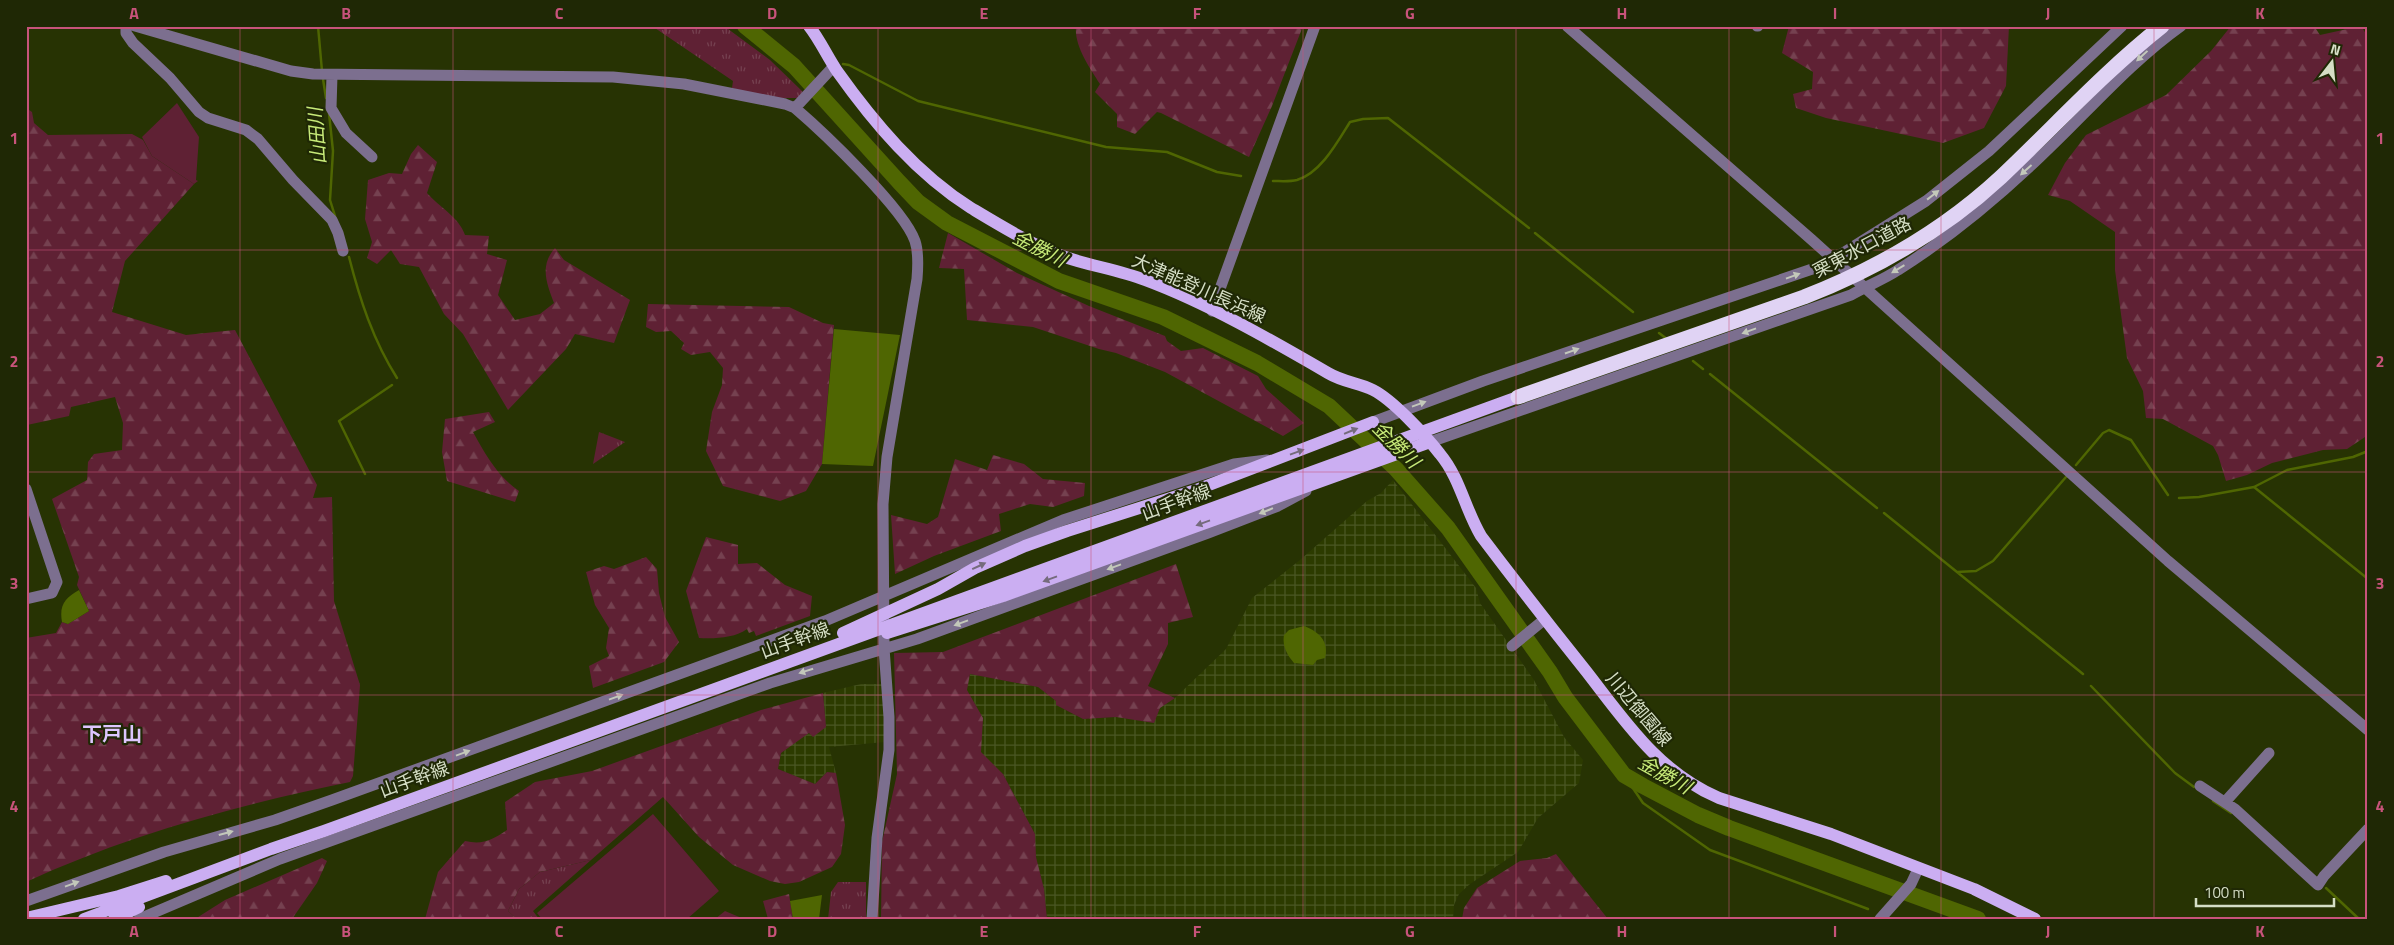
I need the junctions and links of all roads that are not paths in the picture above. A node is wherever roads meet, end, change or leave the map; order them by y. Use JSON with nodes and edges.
{"nodes":[{"id":1,"x":126,"y":26,"type":"edge"},
{"id":2,"x":135,"y":26,"type":"edge"},
{"id":3,"x":809,"y":26,"type":"edge"},
{"id":4,"x":1315,"y":26,"type":"edge"},
{"id":5,"x":1567,"y":26,"type":"edge"},
{"id":6,"x":2122,"y":26,"type":"edge"},
{"id":7,"x":2162,"y":26,"type":"edge"},
{"id":8,"x":2181,"y":26,"type":"edge"},
{"id":9,"x":832,"y":68,"type":"junction"},
{"id":10,"x":331,"y":75,"type":"junction"},
{"id":11,"x":798,"y":104,"type":"junction"},
{"id":12,"x":372,"y":157,"type":"dead end"},
{"id":13,"x":343,"y":252,"type":"dead end"},
{"id":14,"x":1833,"y":259,"type":"junction"},
{"id":15,"x":1864,"y":287,"type":"junction"},
{"id":16,"x":1212,"y":311,"type":"junction"},
{"id":17,"x":1518,"y":397,"type":"joint"},
{"id":18,"x":1399,"y":411,"type":"junction"},
{"id":19,"x":1373,"y":422,"type":"joint"},
{"id":20,"x":1430,"y":442,"type":"junction"},
{"id":21,"x":1276,"y":459,"type":"junction"},
{"id":22,"x":1325,"y":481,"type":"junction"},
{"id":23,"x":26,"y":489,"type":"edge"},
{"id":24,"x":885,"y":596,"type":"junction"},
{"id":25,"x":26,"y":599,"type":"edge"},
{"id":26,"x":1545,"y":620,"type":"junction"},
{"id":27,"x":906,"y":623,"type":"junction"},
{"id":28,"x":857,"y":635,"type":"junction"},
{"id":29,"x":1512,"y":646,"type":"dead end"},
{"id":30,"x":884,"y":648,"type":"junction"},
{"id":31,"x":753,"y":674,"type":"junction"},
{"id":32,"x":2368,"y":730,"type":"edge"},
{"id":33,"x":2269,"y":753,"type":"dead end"},
{"id":34,"x":2200,"y":786,"type":"dead end"},
{"id":35,"x":2225,"y":802,"type":"junction"},
{"id":36,"x":2368,"y":828,"type":"edge"},
{"id":37,"x":271,"y":848,"type":"junction"},
{"id":38,"x":1917,"y":872,"type":"junction"},
{"id":39,"x":202,"y":876,"type":"junction"},
{"id":40,"x":26,"y":901,"type":"edge"},
{"id":41,"x":26,"y":918,"type":"edge"},
{"id":42,"x":84,"y":919,"type":"edge"},
{"id":43,"x":114,"y":919,"type":"edge"},
{"id":44,"x":139,"y":919,"type":"edge"},
{"id":45,"x":872,"y":919,"type":"edge"},
{"id":46,"x":1880,"y":919,"type":"edge"},
{"id":47,"x":2035,"y":919,"type":"edge"}],
"edges":[{"from":1,"to":13,"type":"street"},
{"from":2,"to":10,"type":"street"},
{"from":3,"to":9,"type":"main road","name":"大津能登川長浜線"},
{"from":4,"to":16,"type":"street"},
{"from":5,"to":14,"type":"street"},
{"from":14,"to":6,"type":"street","one_way":true},
{"from":7,"to":17,"type":"highway","name":"栗東水口道路"},
{"from":8,"to":15,"type":"street","one_way":true},
{"from":9,"to":11,"type":"street"},
{"from":9,"to":16,"type":"main road","name":"大津能登川長浜線"},
{"from":10,"to":11,"type":"street"},
{"from":10,"to":12,"type":"street"},
{"from":11,"to":24,"type":"street"},
{"from":14,"to":15,"type":"street"},
{"from":18,"to":14,"type":"street","one_way":true},
{"from":15,"to":20,"type":"street","one_way":true},
{"from":15,"to":32,"type":"street"},
{"from":16,"to":18,"type":"main road","name":"大津能登川長浜線"},
{"from":17,"to":27,"type":"main road","name":"山手幹線"},
{"from":18,"to":19,"type":"street"},
{"from":18,"to":20,"type":"main road","name":"大津能登川長浜線"},
{"from":21,"to":19,"type":"main road","one_way":true},
{"from":20,"to":22,"type":"main road"},
{"from":20,"to":26,"type":"main road","name":"川辺御園線"},
{"from":21,"to":24,"type":"street"},
{"from":28,"to":21,"type":"main road","one_way":true},
{"from":22,"to":27,"type":"main road","one_way":true},
{"from":22,"to":30,"type":"street","one_way":true},
{"from":23,"to":25,"type":"street"},
{"from":24,"to":30,"type":"street"},
{"from":40,"to":24,"type":"street","one_way":true},
{"from":26,"to":29,"type":"street"},
{"from":26,"to":38,"type":"main road","name":"川辺御園線"},
{"from":27,"to":28,"type":"main road","name":"山手幹線"},
{"from":28,"to":31,"type":"main road"},
{"from":28,"to":31,"type":"main road","name":"山手幹線"},
{"from":30,"to":44,"type":"street","one_way":true},
{"from":30,"to":45,"type":"street"},
{"from":31,"to":37,"type":"main road","name":"山手幹線"},
{"from":33,"to":35,"type":"street"},
{"from":34,"to":35,"type":"street"},
{"from":35,"to":36,"type":"street"},
{"from":37,"to":39,"type":"main road","name":"山手幹線"},
{"from":37,"to":41,"type":"main road"},
{"from":38,"to":46,"type":"street"},
{"from":38,"to":47,"type":"main road","name":"川辺御園線"},
{"from":39,"to":42,"type":"main road","name":"山手幹線"},
{"from":39,"to":43,"type":"main road"}]}
